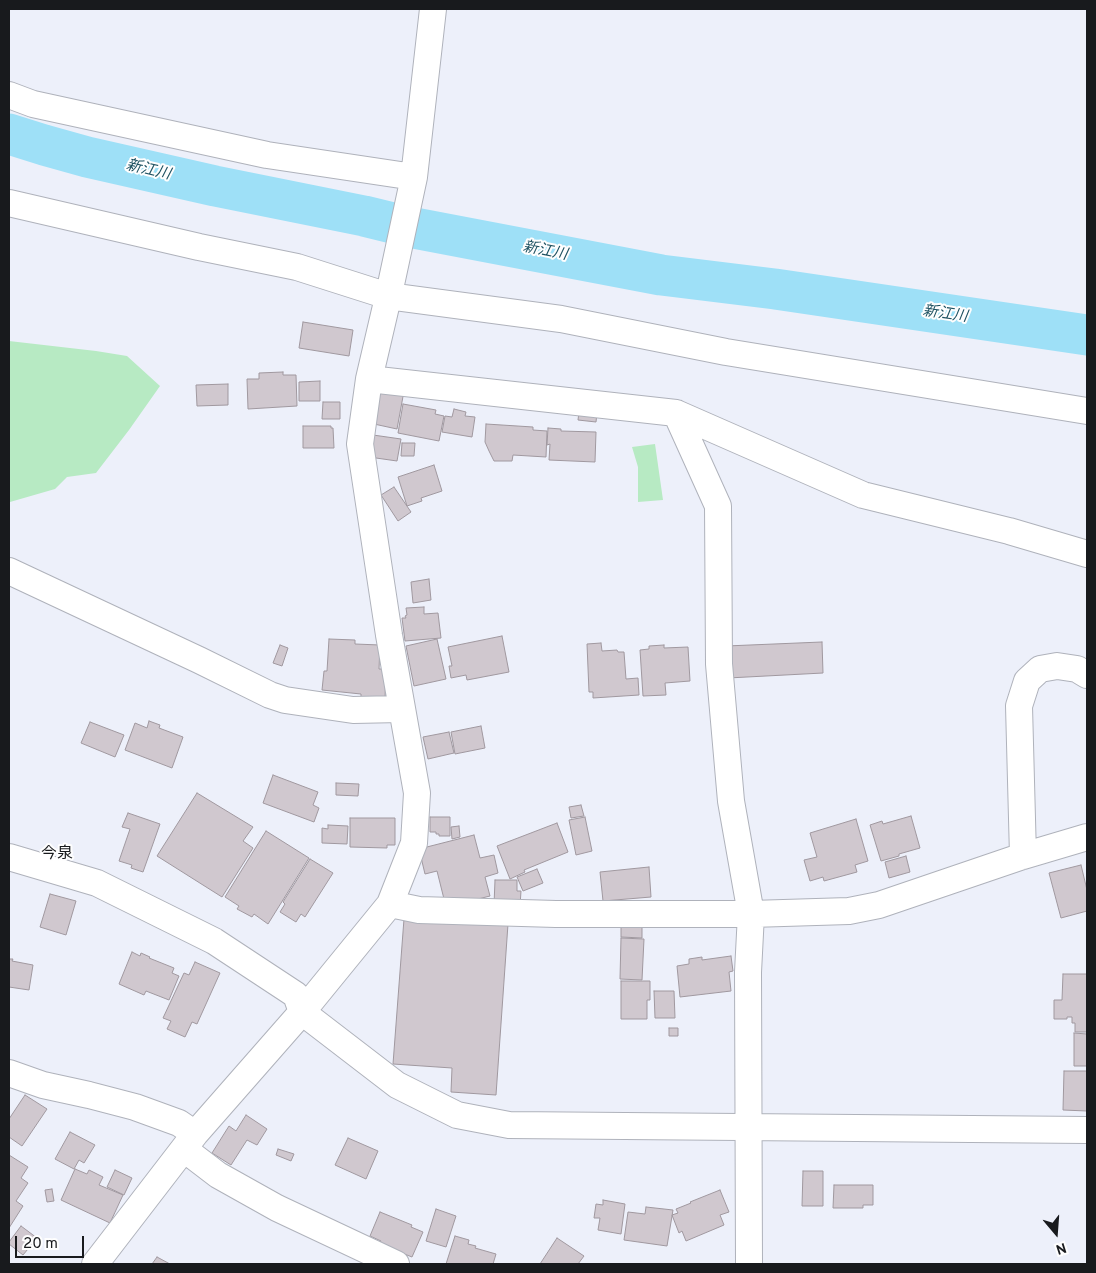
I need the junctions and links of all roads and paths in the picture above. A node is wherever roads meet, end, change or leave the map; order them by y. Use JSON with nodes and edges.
{"nodes":[{"id":1,"x":432,"y":9,"type":"edge"},
{"id":2,"x":9,"y":95,"type":"edge"},
{"id":3,"x":413,"y":184,"type":"junction"},
{"id":4,"x":9,"y":203,"type":"edge"},
{"id":5,"x":389,"y":293,"type":"junction"},
{"id":6,"x":369,"y":379,"type":"junction"},
{"id":7,"x":1087,"y":411,"type":"edge"},
{"id":8,"x":676,"y":413,"type":"junction"},
{"id":9,"x":1087,"y":554,"type":"edge"},
{"id":10,"x":9,"y":571,"type":"edge"},
{"id":11,"x":1087,"y":675,"type":"edge"},
{"id":12,"x":401,"y":709,"type":"junction"},
{"id":13,"x":1087,"y":837,"type":"edge"},
{"id":14,"x":1023,"y":856,"type":"junction"},
{"id":15,"x":9,"y":857,"type":"edge"},
{"id":16,"x":390,"y":904,"type":"junction"},
{"id":17,"x":750,"y":914,"type":"junction"},
{"id":18,"x":302,"y":1012,"type":"junction"},
{"id":19,"x":9,"y":1073,"type":"edge"},
{"id":20,"x":749,"y":1127,"type":"junction"},
{"id":21,"x":1087,"y":1130,"type":"edge"},
{"id":22,"x":190,"y":1142,"type":"junction"},
{"id":23,"x":95,"y":1264,"type":"edge"},
{"id":24,"x":396,"y":1264,"type":"edge"},
{"id":25,"x":749,"y":1264,"type":"edge"}],
"edges":[{"from":1,"to":3,"type":"street"},
{"from":2,"to":3,"type":"street"},
{"from":3,"to":5,"type":"street"},
{"from":4,"to":5,"type":"street"},
{"from":5,"to":6,"type":"street"},
{"from":5,"to":7,"type":"street"},
{"from":6,"to":8,"type":"street"},
{"from":6,"to":12,"type":"street"},
{"from":8,"to":9,"type":"street"},
{"from":8,"to":17,"type":"street"},
{"from":10,"to":12,"type":"street"},
{"from":11,"to":14,"type":"street"},
{"from":12,"to":16,"type":"street"},
{"from":13,"to":14,"type":"street"},
{"from":14,"to":17,"type":"street"},
{"from":15,"to":18,"type":"street"},
{"from":16,"to":17,"type":"street"},
{"from":16,"to":18,"type":"street"},
{"from":17,"to":20,"type":"street"},
{"from":18,"to":20,"type":"street"},
{"from":18,"to":22,"type":"street"},
{"from":19,"to":22,"type":"street"},
{"from":20,"to":21,"type":"street"},
{"from":20,"to":25,"type":"street"},
{"from":22,"to":23,"type":"street"},
{"from":22,"to":24,"type":"street"}]}
